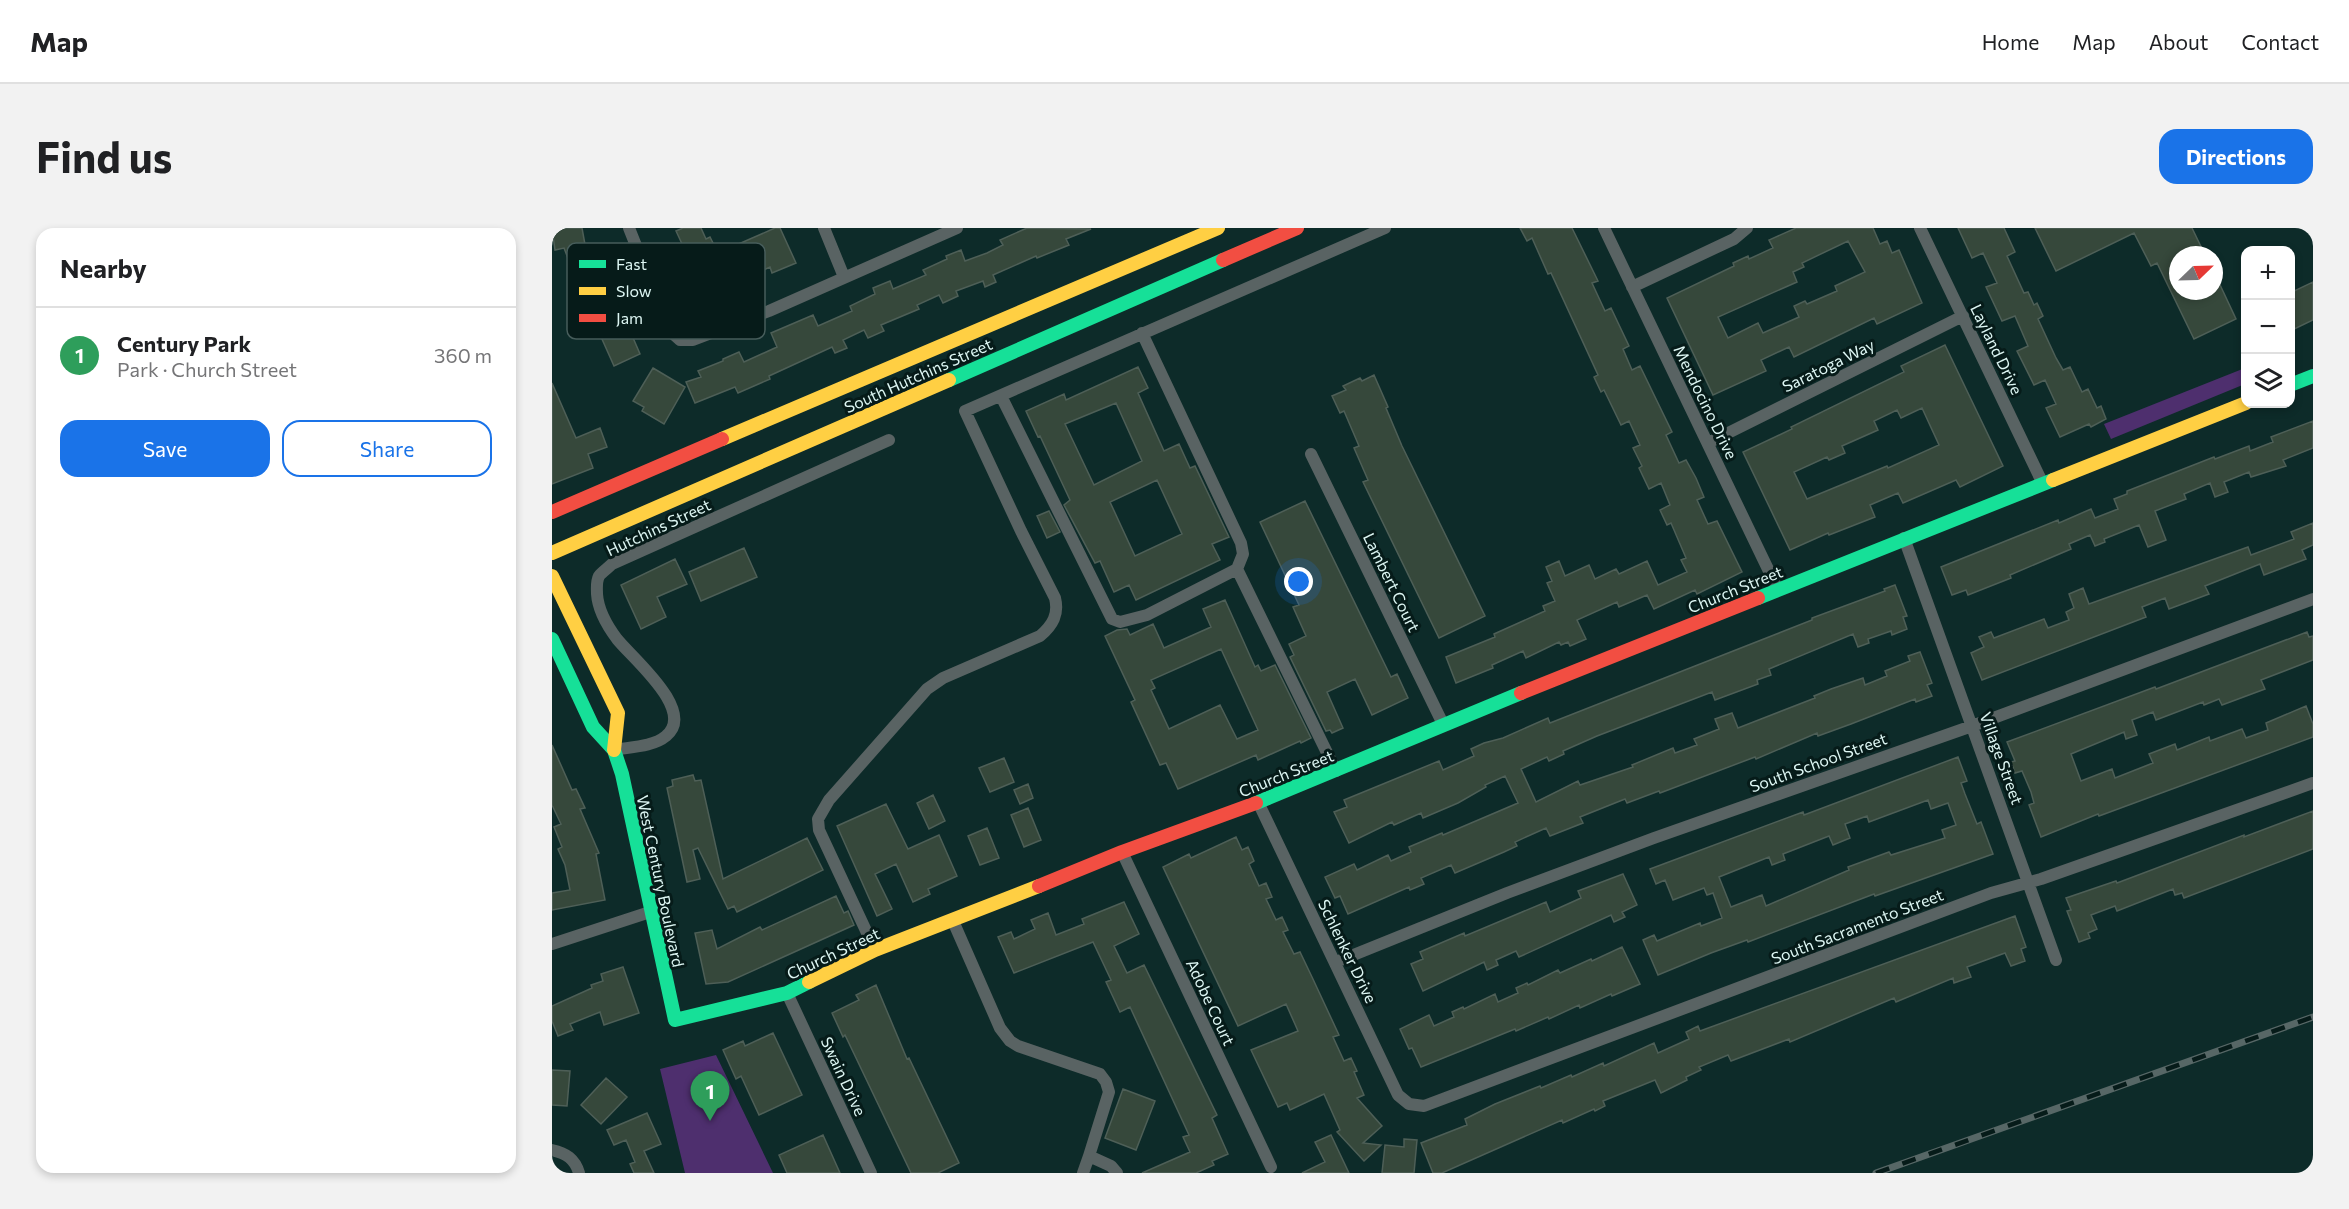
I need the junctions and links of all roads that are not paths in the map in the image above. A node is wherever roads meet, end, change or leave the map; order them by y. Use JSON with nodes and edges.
{"nodes":[{"id":1,"x":629,"y":228,"type":"edge"},
{"id":2,"x":824,"y":228,"type":"edge"},
{"id":3,"x":957,"y":228,"type":"edge"},
{"id":4,"x":1218,"y":228,"type":"edge"},
{"id":5,"x":1297,"y":228,"type":"edge"},
{"id":6,"x":1384,"y":228,"type":"edge"},
{"id":7,"x":1604,"y":228,"type":"edge"},
{"id":8,"x":1747,"y":228,"type":"edge"},
{"id":9,"x":1920,"y":228,"type":"edge"},
{"id":10,"x":635,"y":243,"type":"edge"},
{"id":11,"x":844,"y":278,"type":"junction"},
{"id":12,"x":1632,"y":287,"type":"junction"},
{"id":13,"x":765,"y":313,"type":"edge"},
{"id":14,"x":1963,"y":316,"type":"junction"},
{"id":15,"x":1143,"y":333,"type":"junction"},
{"id":16,"x":679,"y":339,"type":"edge"},
{"id":17,"x":696,"y":339,"type":"edge"},
{"id":18,"x":2313,"y":376,"type":"edge"},
{"id":19,"x":2295,"y":383,"type":"edge"},
{"id":20,"x":1001,"y":396,"type":"junction"},
{"id":21,"x":2241,"y":405,"type":"edge"},
{"id":22,"x":889,"y":440,"type":"dead end"},
{"id":23,"x":1708,"y":443,"type":"junction"},
{"id":24,"x":1311,"y":454,"type":"dead end"},
{"id":25,"x":2043,"y":484,"type":"junction"},
{"id":26,"x":552,"y":512,"type":"edge"},
{"id":27,"x":1904,"y":538,"type":"junction"},
{"id":28,"x":552,"y":553,"type":"edge"},
{"id":29,"x":1237,"y":569,"type":"junction"},
{"id":30,"x":552,"y":576,"type":"edge"},
{"id":31,"x":1778,"y":590,"type":"junction"},
{"id":32,"x":2313,"y":599,"type":"edge"},
{"id":33,"x":552,"y":639,"type":"edge"},
{"id":34,"x":1443,"y":724,"type":"junction"},
{"id":35,"x":1972,"y":726,"type":"junction"},
{"id":36,"x":614,"y":750,"type":"junction"},
{"id":37,"x":1336,"y":771,"type":"junction"},
{"id":38,"x":2313,"y":783,"type":"edge"},
{"id":39,"x":1258,"y":802,"type":"junction"},
{"id":40,"x":1122,"y":852,"type":"junction"},
{"id":41,"x":2029,"y":883,"type":"junction"},
{"id":42,"x":650,"y":912,"type":"junction"},
{"id":43,"x":953,"y":921,"type":"junction"},
{"id":44,"x":553,"y":942,"type":"edge"},
{"id":45,"x":875,"y":950,"type":"junction"},
{"id":46,"x":2056,"y":960,"type":"dead end"},
{"id":47,"x":1336,"y":962,"type":"junction"},
{"id":48,"x":787,"y":993,"type":"junction"},
{"id":49,"x":675,"y":1020,"type":"joint"},
{"id":50,"x":1415,"y":1106,"type":"joint"},
{"id":51,"x":552,"y":1150,"type":"edge"},
{"id":52,"x":1089,"y":1156,"type":"junction"},
{"id":53,"x":1271,"y":1167,"type":"dead end"},
{"id":54,"x":579,"y":1173,"type":"edge"},
{"id":55,"x":871,"y":1173,"type":"edge"},
{"id":56,"x":1083,"y":1173,"type":"edge"},
{"id":57,"x":1117,"y":1173,"type":"edge"}],
"edges":[{"from":1,"to":10,"type":"street"},
{"from":2,"to":11,"type":"street"},
{"from":3,"to":11,"type":"street"},
{"from":4,"to":26,"type":"street","name":"South Hutchins Street"},
{"from":5,"to":28,"type":"street","name":"South Hutchins Street"},
{"from":6,"to":15,"type":"street"},
{"from":7,"to":12,"type":"street","name":"Mendocino Drive"},
{"from":8,"to":12,"type":"street"},
{"from":9,"to":14,"type":"street","name":"Layland Drive"},
{"from":11,"to":13,"type":"street"},
{"from":12,"to":23,"type":"street","name":"Mendocino Drive"},
{"from":14,"to":23,"type":"street","name":"Saratoga Way"},
{"from":14,"to":25,"type":"street","name":"Layland Drive"},
{"from":15,"to":20,"type":"street"},
{"from":15,"to":29,"type":"street"},
{"from":16,"to":17,"type":"street"},
{"from":18,"to":19,"type":"street"},
{"from":20,"to":29,"type":"street"},
{"from":20,"to":45,"type":"street"},
{"from":21,"to":25,"type":"street","name":"Church Street"},
{"from":22,"to":36,"type":"street","name":"Hutchins Street"},
{"from":23,"to":31,"type":"street","name":"Mendocino Drive"},
{"from":24,"to":34,"type":"street","name":"Lambert Court"},
{"from":25,"to":27,"type":"street","name":"Church Street"},
{"from":27,"to":31,"type":"street","name":"Church Street"},
{"from":27,"to":35,"type":"street","name":"Village Street"},
{"from":29,"to":37,"type":"street"},
{"from":30,"to":36,"type":"street","name":"West Century Boulevard"},
{"from":31,"to":34,"type":"street","name":"Church Street"},
{"from":32,"to":35,"type":"street","name":"South School Street"},
{"from":33,"to":36,"type":"street","name":"West Century Boulevard"},
{"from":34,"to":37,"type":"street","name":"Church Street"},
{"from":35,"to":41,"type":"street","name":"Village Street"},
{"from":35,"to":47,"type":"street","name":"South School Street"},
{"from":36,"to":42,"type":"street","name":"West Century Boulevard"},
{"from":37,"to":39,"type":"street","name":"Church Street"},
{"from":38,"to":41,"type":"street","name":"South Sacramento Street"},
{"from":39,"to":40,"type":"street","name":"Church Street"},
{"from":39,"to":47,"type":"street","name":"Schlenker Drive"},
{"from":40,"to":43,"type":"street","name":"Church Street"},
{"from":40,"to":53,"type":"street","name":"Adobe Court"},
{"from":41,"to":46,"type":"street","name":"Village Street"},
{"from":41,"to":50,"type":"street","name":"South Sacramento Street"},
{"from":42,"to":44,"type":"street"},
{"from":42,"to":49,"type":"street","name":"West Century Boulevard"},
{"from":43,"to":45,"type":"street","name":"Church Street"},
{"from":43,"to":52,"type":"street"},
{"from":45,"to":48,"type":"street","name":"Church Street"},
{"from":47,"to":50,"type":"street","name":"Schlenker Drive"},
{"from":48,"to":49,"type":"street","name":"Church Street"},
{"from":48,"to":55,"type":"street","name":"Swain Drive"},
{"from":51,"to":54,"type":"street"},
{"from":52,"to":56,"type":"street"},
{"from":52,"to":57,"type":"street"}]}
